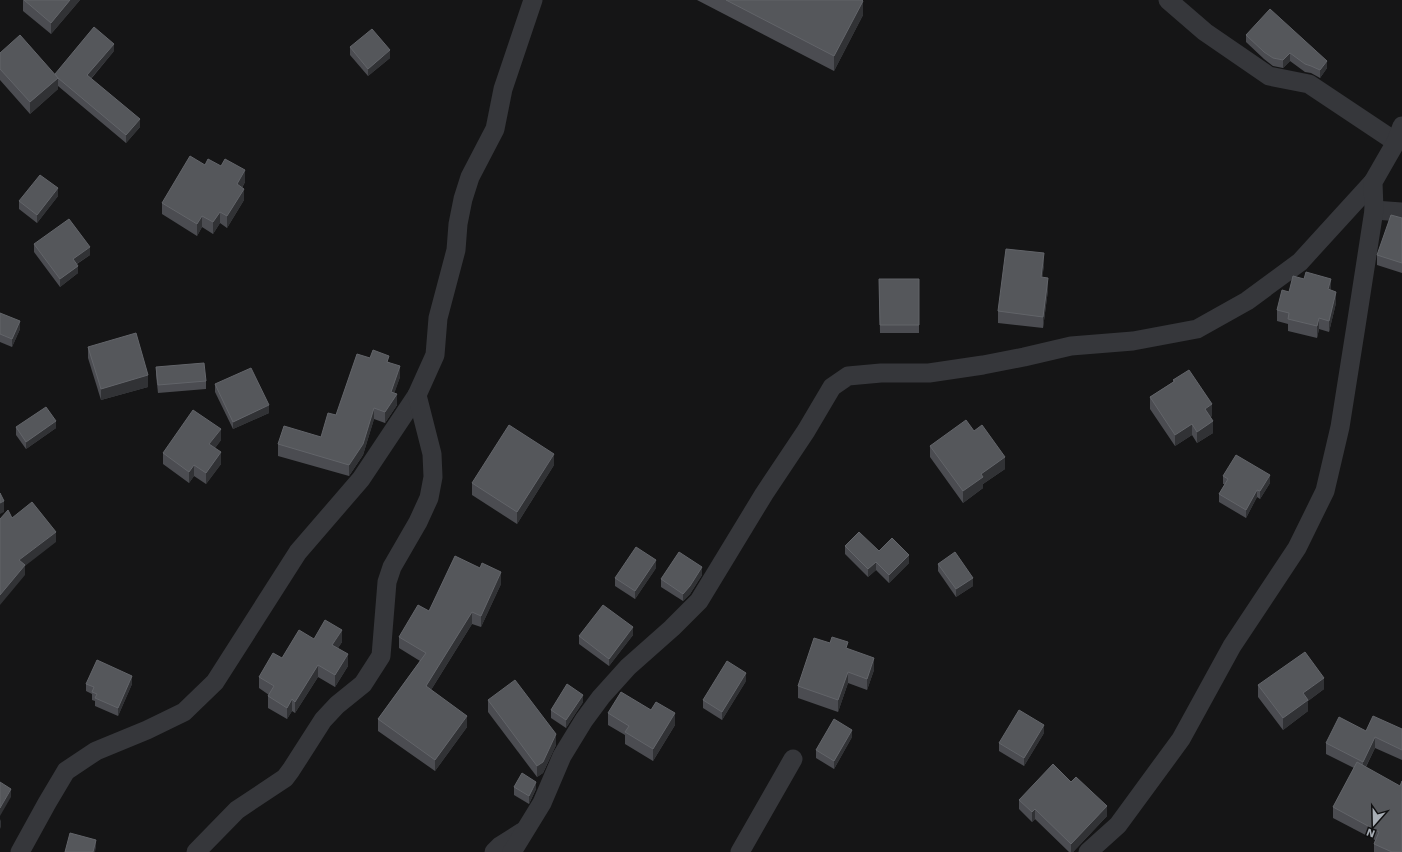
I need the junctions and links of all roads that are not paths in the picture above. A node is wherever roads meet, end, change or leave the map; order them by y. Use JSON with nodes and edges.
{"nodes":[{"id":1,"x":533,"y":0,"type":"edge"},
{"id":2,"x":1168,"y":0,"type":"edge"},
{"id":3,"x":1399,"y":134,"type":"edge"},
{"id":4,"x":1373,"y":182,"type":"junction"},
{"id":5,"x":1374,"y":210,"type":"junction"},
{"id":6,"x":1402,"y":212,"type":"edge"},
{"id":7,"x":417,"y":395,"type":"junction"},
{"id":8,"x":793,"y":759,"type":"dead end"},
{"id":9,"x":524,"y":830,"type":"junction"},
{"id":10,"x":20,"y":852,"type":"edge"},
{"id":11,"x":196,"y":852,"type":"edge"},
{"id":12,"x":494,"y":852,"type":"edge"},
{"id":13,"x":512,"y":852,"type":"edge"},
{"id":14,"x":740,"y":852,"type":"edge"},
{"id":15,"x":1088,"y":852,"type":"edge"}],
"edges":[{"from":1,"to":7,"type":"street"},
{"from":2,"to":3,"type":"street"},
{"from":3,"to":4,"type":"street"},
{"from":4,"to":5,"type":"street"},
{"from":4,"to":9,"type":"street"},
{"from":5,"to":6,"type":"street"},
{"from":5,"to":15,"type":"street"},
{"from":7,"to":10,"type":"street"},
{"from":7,"to":11,"type":"street"},
{"from":8,"to":14,"type":"street"},
{"from":9,"to":12,"type":"street"},
{"from":9,"to":13,"type":"street"}]}
